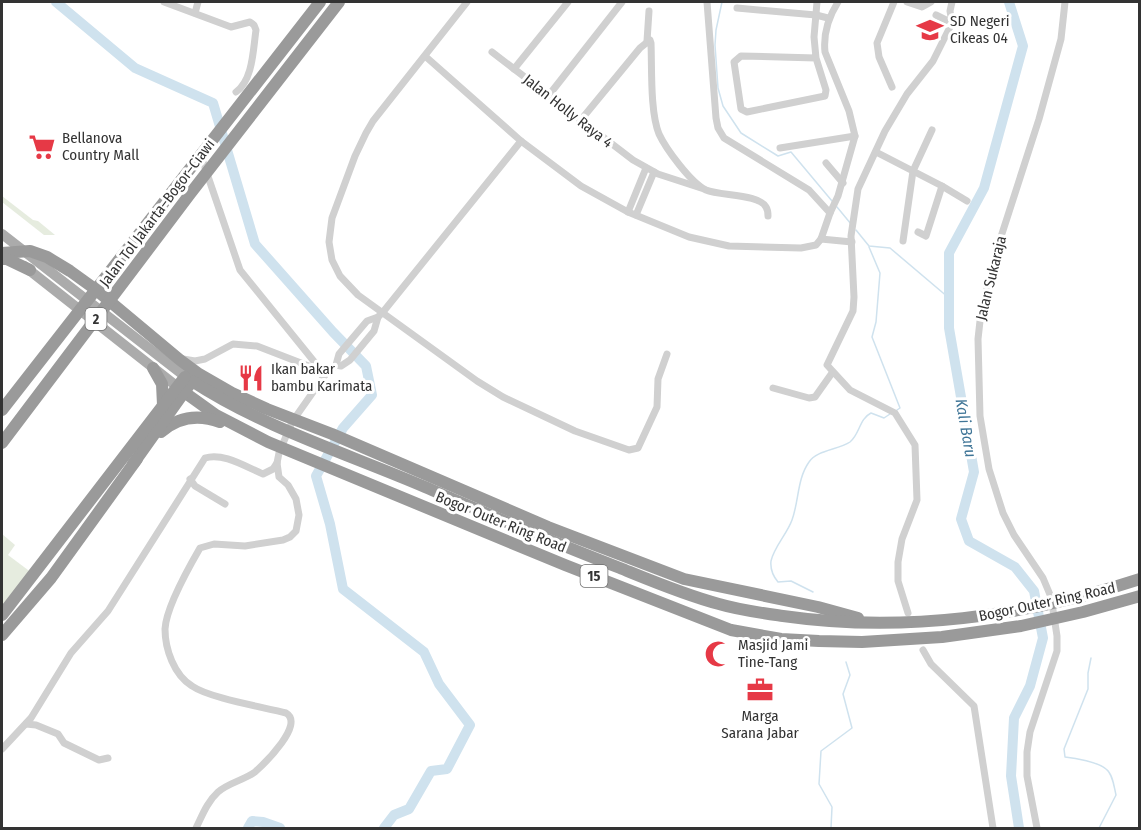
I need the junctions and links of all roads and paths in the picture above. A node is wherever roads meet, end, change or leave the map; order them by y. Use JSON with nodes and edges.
{"nodes":[{"id":1,"x":164,"y":2,"type":"edge"},
{"id":2,"x":198,"y":2,"type":"edge"},
{"id":3,"x":320,"y":2,"type":"edge"},
{"id":4,"x":339,"y":2,"type":"edge"},
{"id":5,"x":467,"y":2,"type":"edge"},
{"id":6,"x":568,"y":2,"type":"edge"},
{"id":7,"x":622,"y":2,"type":"edge"},
{"id":8,"x":707,"y":2,"type":"edge"},
{"id":9,"x":817,"y":2,"type":"edge"},
{"id":10,"x":838,"y":2,"type":"edge"},
{"id":11,"x":894,"y":2,"type":"edge"},
{"id":12,"x":907,"y":2,"type":"edge"},
{"id":13,"x":932,"y":2,"type":"edge"},
{"id":14,"x":952,"y":2,"type":"edge"},
{"id":15,"x":1065,"y":2,"type":"edge"},
{"id":16,"x":737,"y":8,"type":"dead end"},
{"id":17,"x":650,"y":11,"type":"dead end"},
{"id":18,"x":195,"y":13,"type":"junction"},
{"id":19,"x":816,"y":15,"type":"junction"},
{"id":20,"x":936,"y":15,"type":"dead end"},
{"id":21,"x":828,"y":18,"type":"junction"},
{"id":22,"x":952,"y":23,"type":"junction"},
{"id":23,"x":647,"y":40,"type":"junction"},
{"id":24,"x":492,"y":52,"type":"dead end"},
{"id":25,"x":425,"y":56,"type":"junction"},
{"id":26,"x":816,"y":58,"type":"junction"},
{"id":27,"x":514,"y":69,"type":"junction"},
{"id":28,"x":892,"y":87,"type":"dead end"},
{"id":29,"x":236,"y":92,"type":"dead end"},
{"id":30,"x":549,"y":95,"type":"junction"},
{"id":31,"x":580,"y":121,"type":"junction"},
{"id":32,"x":932,"y":130,"type":"dead end"},
{"id":33,"x":855,"y":136,"type":"junction"},
{"id":34,"x":521,"y":141,"type":"junction"},
{"id":35,"x":780,"y":148,"type":"dead end"},
{"id":36,"x":196,"y":152,"type":"dead end"},
{"id":37,"x":876,"y":152,"type":"junction"},
{"id":38,"x":826,"y":163,"type":"dead end"},
{"id":39,"x":646,"y":168,"type":"junction"},
{"id":40,"x":913,"y":171,"type":"junction"},
{"id":41,"x":654,"y":172,"type":"junction"},
{"id":42,"x":843,"y":183,"type":"junction"},
{"id":43,"x":942,"y":186,"type":"junction"},
{"id":44,"x":705,"y":189,"type":"junction"},
{"id":45,"x":967,"y":201,"type":"dead end"},
{"id":46,"x":832,"y":211,"type":"junction"},
{"id":47,"x":628,"y":212,"type":"junction"},
{"id":48,"x":636,"y":215,"type":"junction"},
{"id":49,"x":768,"y":216,"type":"dead end"},
{"id":50,"x":918,"y":232,"type":"dead end"},
{"id":51,"x":2,"y":234,"type":"edge"},
{"id":52,"x":821,"y":239,"type":"junction"},
{"id":53,"x":852,"y":239,"type":"junction"},
{"id":54,"x":903,"y":241,"type":"dead end"},
{"id":55,"x":2,"y":248,"type":"edge"},
{"id":56,"x":2,"y":253,"type":"edge"},
{"id":57,"x":2,"y":259,"type":"edge"},
{"id":58,"x":30,"y":270,"type":"junction"},
{"id":59,"x":56,"y":284,"type":"junction"},
{"id":60,"x":380,"y":315,"type":"junction"},
{"id":61,"x":667,"y":354,"type":"dead end"},
{"id":62,"x":336,"y":365,"type":"junction"},
{"id":63,"x":172,"y":367,"type":"junction"},
{"id":64,"x":153,"y":368,"type":"junction"},
{"id":65,"x":322,"y":373,"type":"junction"},
{"id":66,"x":832,"y":373,"type":"junction"},
{"id":67,"x":185,"y":384,"type":"junction"},
{"id":68,"x":773,"y":388,"type":"dead end"},
{"id":69,"x":163,"y":405,"type":"junction"},
{"id":70,"x":2,"y":410,"type":"edge"},
{"id":71,"x":249,"y":433,"type":"junction"},
{"id":72,"x":2,"y":444,"type":"edge"},
{"id":73,"x":133,"y":464,"type":"junction"},
{"id":74,"x":277,"y":464,"type":"junction"},
{"id":75,"x":190,"y":479,"type":"junction"},
{"id":76,"x":225,"y":504,"type":"dead end"},
{"id":77,"x":1140,"y":579,"type":"edge"},
{"id":78,"x":1140,"y":596,"type":"edge"},
{"id":79,"x":908,"y":614,"type":"dead end"},
{"id":80,"x":2,"y":615,"type":"edge"},
{"id":81,"x":873,"y":623,"type":"junction"},
{"id":82,"x":2,"y":635,"type":"edge"},
{"id":83,"x":923,"y":650,"type":"dead end"},
{"id":84,"x":26,"y":724,"type":"junction"},
{"id":85,"x":2,"y":749,"type":"edge"},
{"id":86,"x":108,"y":758,"type":"dead end"},
{"id":87,"x":196,"y":828,"type":"edge"},
{"id":88,"x":993,"y":828,"type":"edge"},
{"id":89,"x":1037,"y":828,"type":"edge"}],
"edges":[{"from":1,"to":18,"type":"street"},
{"from":2,"to":18,"type":"street"},
{"from":3,"to":70,"type":"highway","name":"Jalan Tol Jakarta–Bogor–Ciawi","number":"2"},
{"from":4,"to":72,"type":"highway","name":"Jalan Tol Jakarta–Bogor–Ciawi","number":"2"},
{"from":5,"to":25,"type":"street"},
{"from":6,"to":27,"type":"street"},
{"from":7,"to":30,"type":"street"},
{"from":8,"to":46,"type":"street"},
{"from":9,"to":19,"type":"street"},
{"from":10,"to":21,"type":"street"},
{"from":11,"to":28,"type":"street"},
{"from":12,"to":13,"type":"street"},
{"from":14,"to":22,"type":"street"},
{"from":15,"to":89,"type":"street","name":"Jalan Sukaraja"},
{"from":16,"to":19,"type":"street"},
{"from":17,"to":23,"type":"street"},
{"from":18,"to":29,"type":"street"},
{"from":19,"to":21,"type":"street"},
{"from":19,"to":26,"type":"street"},
{"from":20,"to":22,"type":"street"},
{"from":21,"to":33,"type":"street"},
{"from":22,"to":37,"type":"street"},
{"from":23,"to":31,"type":"street"},
{"from":23,"to":44,"type":"street"},
{"from":24,"to":27,"type":"street","name":"Jalan Holly Raya 4"},
{"from":25,"to":34,"type":"street"},
{"from":25,"to":60,"type":"street"},
{"from":26,"to":26,"type":"street"},
{"from":27,"to":30,"type":"street","name":"Jalan Holly Raya 4"},
{"from":30,"to":31,"type":"street","name":"Jalan Holly Raya 4"},
{"from":31,"to":39,"type":"street","name":"Jalan Holly Raya 4"},
{"from":32,"to":40,"type":"street"},
{"from":33,"to":35,"type":"street"},
{"from":33,"to":42,"type":"street"},
{"from":34,"to":47,"type":"street"},
{"from":34,"to":60,"type":"street"},
{"from":36,"to":65,"type":"street"},
{"from":37,"to":40,"type":"street"},
{"from":37,"to":53,"type":"street"},
{"from":38,"to":42,"type":"street"},
{"from":39,"to":41,"type":"street","name":"Jalan Holly Raya 4"},
{"from":39,"to":47,"type":"street"},
{"from":40,"to":43,"type":"street"},
{"from":40,"to":54,"type":"street"},
{"from":41,"to":44,"type":"street","name":"Jalan Holly Raya 4"},
{"from":41,"to":48,"type":"street"},
{"from":42,"to":46,"type":"street"},
{"from":43,"to":45,"type":"street"},
{"from":43,"to":50,"type":"street"},
{"from":44,"to":49,"type":"street","name":"Jalan Holly Raya 4"},
{"from":46,"to":52,"type":"street"},
{"from":47,"to":48,"type":"street"},
{"from":48,"to":52,"type":"street"},
{"from":51,"to":59,"type":"main road"},
{"from":52,"to":53,"type":"street"},
{"from":53,"to":66,"type":"street"},
{"from":55,"to":58,"type":"main road"},
{"from":56,"to":81,"type":"highway"},
{"from":57,"to":58,"type":"highway"},
{"from":58,"to":59,"type":"main road"},
{"from":59,"to":63,"type":"main road"},
{"from":59,"to":64,"type":"main road"},
{"from":60,"to":61,"type":"street"},
{"from":60,"to":62,"type":"street"},
{"from":60,"to":62,"type":"street"},
{"from":62,"to":65,"type":"street"},
{"from":63,"to":65,"type":"street"},
{"from":63,"to":67,"type":"main road"},
{"from":64,"to":67,"type":"main road"},
{"from":64,"to":69,"type":"highway"},
{"from":65,"to":74,"type":"street"},
{"from":66,"to":68,"type":"street"},
{"from":66,"to":79,"type":"street"},
{"from":67,"to":69,"type":"highway"},
{"from":67,"to":71,"type":"highway","name":"Bogor Outer Ring Road","number":"15"},
{"from":67,"to":73,"type":"highway"},
{"from":67,"to":81,"type":"highway","name":"Bogor Outer Ring Road","number":"15"},
{"from":69,"to":80,"type":"highway"},
{"from":71,"to":73,"type":"highway"},
{"from":71,"to":78,"type":"highway","name":"Bogor Outer Ring Road","number":"15"},
{"from":73,"to":82,"type":"highway"},
{"from":74,"to":75,"type":"street"},
{"from":74,"to":87,"type":"street"},
{"from":75,"to":76,"type":"street"},
{"from":75,"to":84,"type":"street"},
{"from":77,"to":81,"type":"highway","name":"Bogor Outer Ring Road","number":"15"},
{"from":83,"to":88,"type":"street"},
{"from":84,"to":85,"type":"street"},
{"from":84,"to":86,"type":"street"}]}
